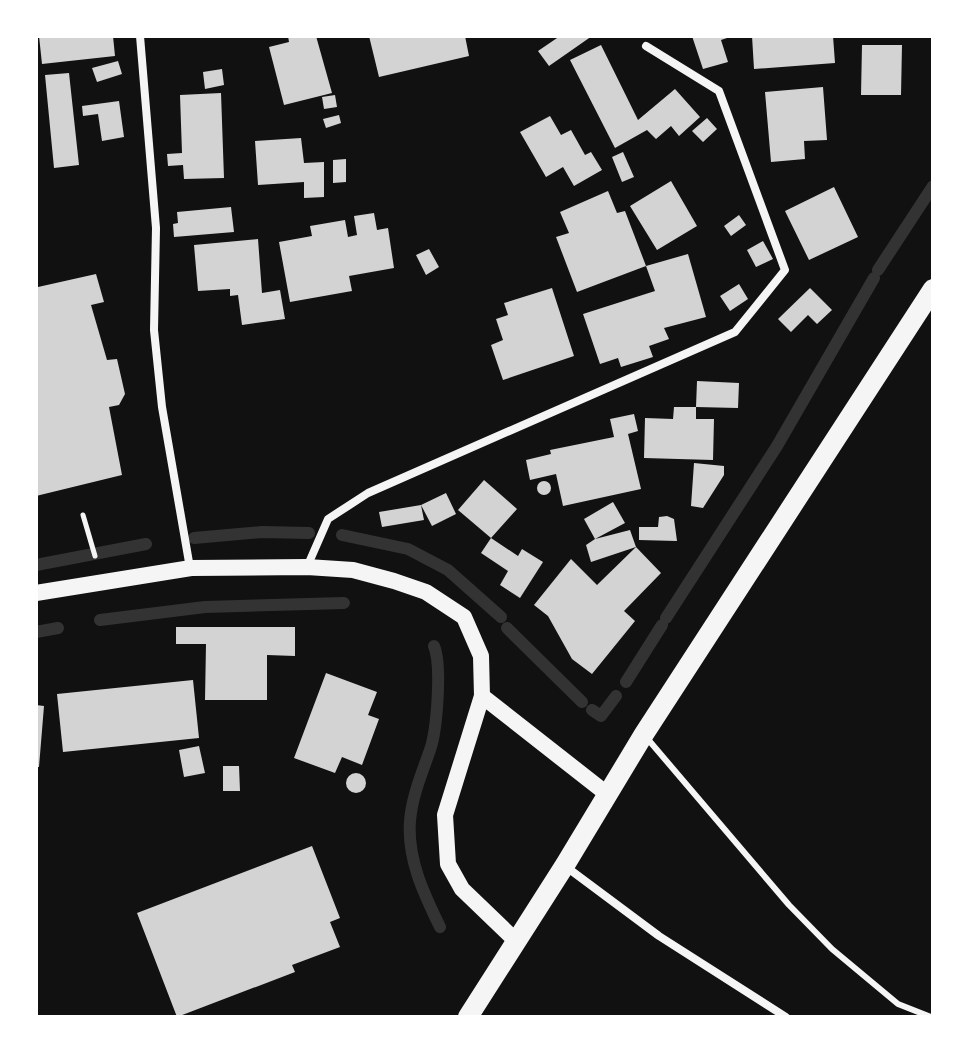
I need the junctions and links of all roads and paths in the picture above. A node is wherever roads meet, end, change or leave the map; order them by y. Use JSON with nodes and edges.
{"nodes":[{"id":1,"x":140,"y":36,"type":"edge"},
{"id":2,"x":646,"y":46,"type":"dead end"},
{"id":3,"x":933,"y":289,"type":"edge"},
{"id":4,"x":83,"y":515,"type":"dead end"},
{"id":5,"x":92,"y":549,"type":"dead end"},
{"id":6,"x":307,"y":567,"type":"junction"},
{"id":7,"x":191,"y":568,"type":"junction"},
{"id":8,"x":36,"y":593,"type":"edge"},
{"id":9,"x":482,"y":696,"type":"junction"},
{"id":10,"x":644,"y":734,"type":"junction"},
{"id":11,"x":607,"y":794,"type":"junction"},
{"id":12,"x":565,"y":865,"type":"junction"},
{"id":13,"x":516,"y":941,"type":"junction"},
{"id":14,"x":468,"y":1017,"type":"edge"},
{"id":15,"x":786,"y":1017,"type":"edge"},
{"id":16,"x":931,"y":1017,"type":"edge"}],
"edges":[{"from":1,"to":7,"type":"street"},
{"from":2,"to":6,"type":"street"},
{"from":3,"to":10,"type":"main road"},
{"from":4,"to":5,"type":"path"},
{"from":6,"to":7,"type":"main road"},
{"from":6,"to":9,"type":"main road"},
{"from":7,"to":8,"type":"main road"},
{"from":9,"to":11,"type":"main road"},
{"from":9,"to":13,"type":"main road"},
{"from":10,"to":11,"type":"main road"},
{"from":10,"to":16,"type":"lane"},
{"from":11,"to":12,"type":"main road"},
{"from":12,"to":13,"type":"main road"},
{"from":12,"to":15,"type":"street"},
{"from":13,"to":14,"type":"main road"}]}
